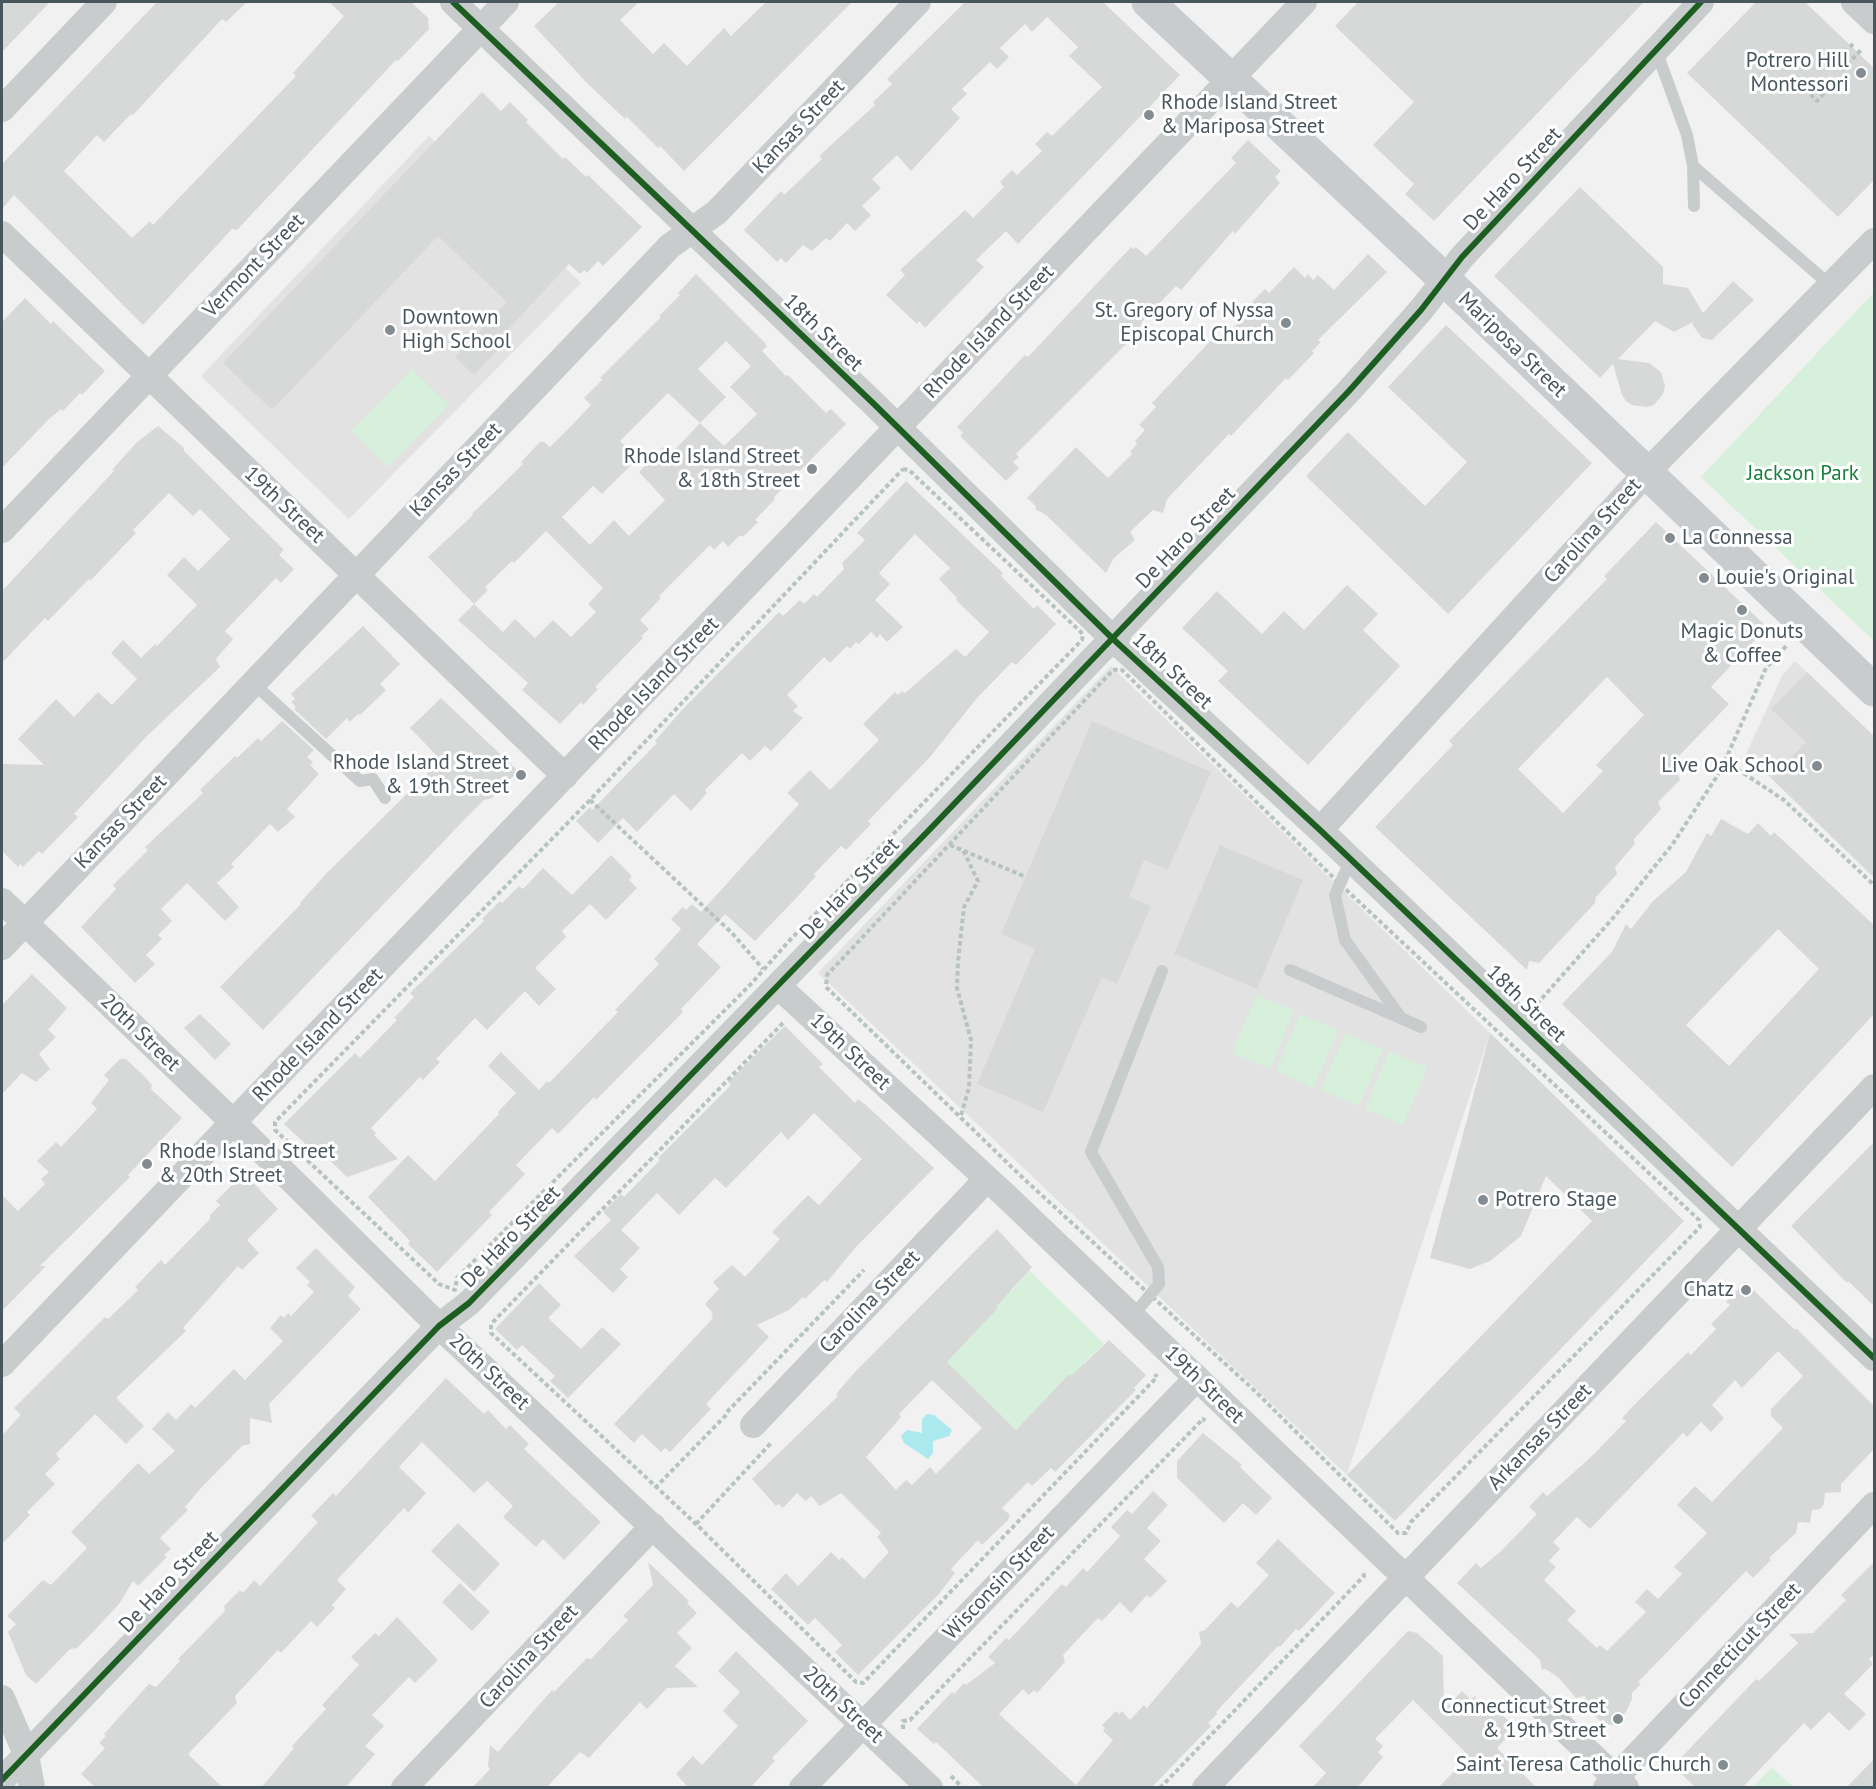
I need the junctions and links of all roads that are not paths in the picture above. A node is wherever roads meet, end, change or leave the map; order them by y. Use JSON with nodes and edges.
{"nodes":[{"id":1,"x":104,"y":2,"type":"edge"},
{"id":2,"x":453,"y":2,"type":"edge"},
{"id":3,"x":506,"y":2,"type":"edge"},
{"id":4,"x":918,"y":2,"type":"edge"},
{"id":5,"x":1148,"y":2,"type":"edge"},
{"id":6,"x":1304,"y":2,"type":"edge"},
{"id":7,"x":1701,"y":2,"type":"edge"},
{"id":8,"x":1854,"y":2,"type":"edge"},
{"id":9,"x":1875,"y":21,"type":"edge"},
{"id":10,"x":481,"y":28,"type":"junction"},
{"id":11,"x":1656,"y":50,"type":"junction"},
{"id":12,"x":1230,"y":80,"type":"junction"},
{"id":13,"x":2,"y":109,"type":"edge"},
{"id":14,"x":1693,"y":166,"type":"junction"},
{"id":15,"x":1694,"y":206,"type":"dead end"},
{"id":16,"x":691,"y":230,"type":"junction"},
{"id":17,"x":2,"y":234,"type":"edge"},
{"id":18,"x":1875,"y":241,"type":"edge"},
{"id":19,"x":1444,"y":281,"type":"junction"},
{"id":20,"x":1830,"y":285,"type":"junction"},
{"id":21,"x":148,"y":376,"type":"junction"},
{"id":22,"x":898,"y":427,"type":"junction"},
{"id":23,"x":1647,"y":472,"type":"junction"},
{"id":24,"x":2,"y":530,"type":"edge"},
{"id":25,"x":357,"y":574,"type":"junction"},
{"id":26,"x":1112,"y":638,"type":"junction"},
{"id":27,"x":253,"y":684,"type":"junction"},
{"id":28,"x":1875,"y":690,"type":"edge"},
{"id":29,"x":565,"y":776,"type":"junction"},
{"id":30,"x":385,"y":798,"type":"dead end"},
{"id":31,"x":1320,"y":830,"type":"junction"},
{"id":32,"x":1351,"y":859,"type":"junction"},
{"id":33,"x":2,"y":901,"type":"edge"},
{"id":34,"x":25,"y":923,"type":"junction"},
{"id":35,"x":2,"y":947,"type":"edge"},
{"id":36,"x":1290,"y":969,"type":"dead end"},
{"id":37,"x":1162,"y":971,"type":"dead end"},
{"id":38,"x":779,"y":987,"type":"junction"},
{"id":39,"x":1401,"y":1018,"type":"junction"},
{"id":40,"x":1421,"y":1027,"type":"dead end"},
{"id":41,"x":1875,"y":1087,"type":"edge"},
{"id":42,"x":234,"y":1124,"type":"junction"},
{"id":43,"x":987,"y":1179,"type":"junction"},
{"id":44,"x":1738,"y":1228,"type":"junction"},
{"id":45,"x":1132,"y":1317,"type":"junction"},
{"id":46,"x":439,"y":1326,"type":"junction"},
{"id":47,"x":1875,"y":1358,"type":"edge"},
{"id":48,"x":2,"y":1364,"type":"edge"},
{"id":49,"x":1197,"y":1378,"type":"junction"},
{"id":50,"x":753,"y":1425,"type":"road end"},
{"id":51,"x":1875,"y":1505,"type":"edge"},
{"id":52,"x":653,"y":1526,"type":"junction"},
{"id":53,"x":1406,"y":1578,"type":"junction"},
{"id":54,"x":2,"y":1698,"type":"edge"},
{"id":55,"x":863,"y":1723,"type":"junction"},
{"id":56,"x":26,"y":1754,"type":"junction"},
{"id":57,"x":2,"y":1780,"type":"edge"},
{"id":58,"x":1616,"y":1784,"type":"edge"},
{"id":59,"x":32,"y":1788,"type":"edge"},
{"id":60,"x":404,"y":1788,"type":"edge"},
{"id":61,"x":802,"y":1788,"type":"edge"},
{"id":62,"x":930,"y":1788,"type":"edge"},
{"id":63,"x":1205,"y":1788,"type":"edge"}],
"edges":[{"from":1,"to":13,"type":"street"},
{"from":2,"to":10,"type":"street","name":"18th Street"},
{"from":3,"to":10,"type":"street","name":"Vermont Street"},
{"from":4,"to":16,"type":"street","name":"Kansas Street"},
{"from":5,"to":12,"type":"street","name":"Mariposa Street"},
{"from":6,"to":12,"type":"street","name":"Rhode Island Street"},
{"from":7,"to":11,"type":"street","name":"De Haro Street"},
{"from":8,"to":9,"type":"street"},
{"from":10,"to":16,"type":"street","name":"18th Street"},
{"from":10,"to":21,"type":"street","name":"Vermont Street"},
{"from":11,"to":14,"type":"lane"},
{"from":11,"to":19,"type":"street","name":"De Haro Street"},
{"from":12,"to":19,"type":"street","name":"Mariposa Street"},
{"from":12,"to":22,"type":"street","name":"Rhode Island Street"},
{"from":14,"to":15,"type":"lane"},
{"from":14,"to":20,"type":"lane"},
{"from":16,"to":22,"type":"street","name":"18th Street"},
{"from":16,"to":25,"type":"street","name":"Kansas Street"},
{"from":17,"to":21,"type":"street","name":"19th Street"},
{"from":18,"to":20,"type":"street","name":"Carolina Street"},
{"from":19,"to":23,"type":"street","name":"Mariposa Street"},
{"from":19,"to":26,"type":"street","name":"De Haro Street"},
{"from":20,"to":23,"type":"street","name":"Carolina Street"},
{"from":21,"to":24,"type":"street","name":"Vermont Street"},
{"from":21,"to":25,"type":"street","name":"19th Street"},
{"from":22,"to":26,"type":"street","name":"18th Street"},
{"from":22,"to":29,"type":"street","name":"Rhode Island Street"},
{"from":23,"to":28,"type":"street","name":"Mariposa Street"},
{"from":23,"to":31,"type":"street","name":"Carolina Street"},
{"from":25,"to":27,"type":"street","name":"Kansas Street"},
{"from":25,"to":29,"type":"street","name":"19th Street"},
{"from":26,"to":31,"type":"street","name":"18th Street"},
{"from":26,"to":38,"type":"street","name":"De Haro Street"},
{"from":27,"to":30,"type":"lane"},
{"from":27,"to":34,"type":"street","name":"Kansas Street"},
{"from":29,"to":42,"type":"street","name":"Rhode Island Street"},
{"from":31,"to":32,"type":"street","name":"18th Street"},
{"from":32,"to":39,"type":"lane"},
{"from":32,"to":44,"type":"street","name":"18th Street"},
{"from":33,"to":34,"type":"street","name":"20th Street"},
{"from":34,"to":35,"type":"street","name":"Kansas Street"},
{"from":34,"to":42,"type":"street","name":"20th Street"},
{"from":36,"to":39,"type":"lane"},
{"from":37,"to":45,"type":"lane"},
{"from":38,"to":43,"type":"street","name":"19th Street"},
{"from":38,"to":46,"type":"street","name":"De Haro Street"},
{"from":39,"to":40,"type":"lane"},
{"from":41,"to":44,"type":"street","name":"Arkansas Street"},
{"from":42,"to":46,"type":"street","name":"20th Street"},
{"from":42,"to":48,"type":"street","name":"Rhode Island Street"},
{"from":43,"to":45,"type":"street","name":"19th Street"},
{"from":43,"to":50,"type":"street","name":"Carolina Street"},
{"from":44,"to":47,"type":"street","name":"18th Street"},
{"from":44,"to":53,"type":"street","name":"Arkansas Street"},
{"from":45,"to":49,"type":"street","name":"19th Street"},
{"from":46,"to":52,"type":"street","name":"20th Street"},
{"from":46,"to":56,"type":"street","name":"De Haro Street"},
{"from":49,"to":53,"type":"street","name":"19th Street"},
{"from":49,"to":55,"type":"street","name":"Wisconsin Street"},
{"from":51,"to":58,"type":"street","name":"Connecticut Street"},
{"from":52,"to":55,"type":"street","name":"20th Street"},
{"from":52,"to":60,"type":"street","name":"Carolina Street"},
{"from":53,"to":58,"type":"street","name":"19th Street"},
{"from":53,"to":63,"type":"street","name":"Arkansas Street"},
{"from":54,"to":56,"type":"street"},
{"from":55,"to":61,"type":"street","name":"Wisconsin Street"},
{"from":55,"to":62,"type":"street","name":"20th Street"},
{"from":56,"to":57,"type":"street","name":"De Haro Street"},
{"from":56,"to":59,"type":"street"}]}
